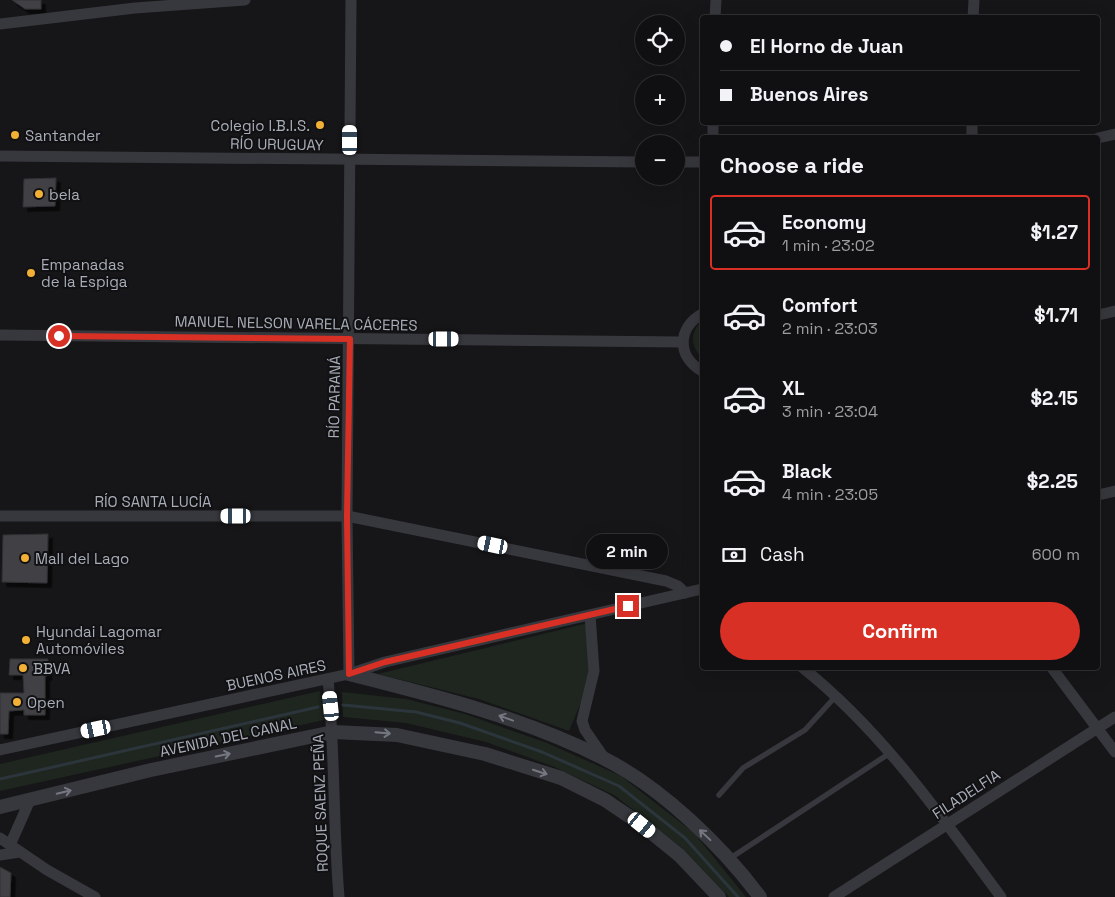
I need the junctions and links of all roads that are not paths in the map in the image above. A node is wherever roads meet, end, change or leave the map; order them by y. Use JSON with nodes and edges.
{"nodes":[{"id":1,"x":245,"y":0,"type":"edge"},
{"id":2,"x":351,"y":0,"type":"edge"},
{"id":3,"x":716,"y":0,"type":"edge"},
{"id":4,"x":974,"y":0,"type":"edge"},
{"id":5,"x":135,"y":4,"type":"edge"},
{"id":6,"x":715,"y":15,"type":"edge"},
{"id":7,"x":973,"y":15,"type":"edge"},
{"id":8,"x":0,"y":24,"type":"edge"},
{"id":9,"x":1115,"y":134,"type":"edge"},
{"id":10,"x":1100,"y":138,"type":"edge"},
{"id":11,"x":0,"y":156,"type":"edge"},
{"id":12,"x":350,"y":160,"type":"junction"},
{"id":13,"x":635,"y":162,"type":"edge"},
{"id":14,"x":685,"y":162,"type":"edge"},
{"id":15,"x":700,"y":162,"type":"edge"},
{"id":16,"x":1115,"y":311,"type":"edge"},
{"id":17,"x":1100,"y":315,"type":"edge"},
{"id":18,"x":700,"y":316,"type":"edge"},
{"id":19,"x":0,"y":335,"type":"edge"},
{"id":20,"x":350,"y":339,"type":"junction"},
{"id":21,"x":682,"y":342,"type":"junction"},
{"id":22,"x":700,"y":369,"type":"edge"},
{"id":23,"x":1115,"y":491,"type":"edge"},
{"id":24,"x":1100,"y":495,"type":"edge"},
{"id":25,"x":0,"y":516,"type":"edge"},
{"id":26,"x":347,"y":516,"type":"junction"},
{"id":27,"x":700,"y":589,"type":"edge"},
{"id":28,"x":685,"y":593,"type":"junction"},
{"id":29,"x":590,"y":615,"type":"junction"},
{"id":30,"x":805,"y":670,"type":"edge"},
{"id":31,"x":1054,"y":670,"type":"edge"},
{"id":32,"x":349,"y":674,"type":"junction"},
{"id":33,"x":328,"y":679,"type":"junction"},
{"id":34,"x":836,"y":696,"type":"junction"},
{"id":35,"x":1115,"y":717,"type":"edge"},
{"id":36,"x":1097,"y":728,"type":"junction"},
{"id":37,"x":334,"y":732,"type":"junction"},
{"id":38,"x":0,"y":750,"type":"edge"},
{"id":39,"x":1115,"y":752,"type":"edge"},
{"id":40,"x":890,"y":753,"type":"junction"},
{"id":41,"x":605,"y":759,"type":"junction"},
{"id":42,"x":719,"y":794,"type":"dead end"},
{"id":43,"x":30,"y":800,"type":"junction"},
{"id":44,"x":0,"y":807,"type":"edge"},
{"id":45,"x":946,"y":825,"type":"junction"},
{"id":46,"x":0,"y":838,"type":"edge"},
{"id":47,"x":15,"y":848,"type":"junction"},
{"id":48,"x":0,"y":855,"type":"edge"},
{"id":49,"x":729,"y":859,"type":"junction"},
{"id":50,"x":95,"y":897,"type":"edge"},
{"id":51,"x":339,"y":897,"type":"edge"},
{"id":52,"x":719,"y":897,"type":"edge"},
{"id":53,"x":760,"y":897,"type":"edge"},
{"id":54,"x":834,"y":897,"type":"edge"},
{"id":55,"x":1001,"y":897,"type":"edge"}],
"edges":[{"from":1,"to":5,"type":"street"},
{"from":2,"to":12,"type":"street","name":"RÍO PARANÁ"},
{"from":3,"to":6,"type":"street"},
{"from":4,"to":7,"type":"street"},
{"from":5,"to":8,"type":"street"},
{"from":9,"to":10,"type":"street"},
{"from":11,"to":12,"type":"street","name":"RÍO URUGUAY"},
{"from":12,"to":13,"type":"street","name":"RÍO URUGUAY"},
{"from":12,"to":20,"type":"street","name":"RÍO PARANÁ"},
{"from":14,"to":15,"type":"street"},
{"from":16,"to":17,"type":"street"},
{"from":18,"to":21,"type":"street"},
{"from":19,"to":20,"type":"street","name":"MANUEL NELSON VARELA CÁCERES"},
{"from":20,"to":21,"type":"street","name":"MANUEL NELSON VARELA CÁCERES"},
{"from":20,"to":26,"type":"street","name":"RÍO PARANÁ"},
{"from":21,"to":22,"type":"street"},
{"from":23,"to":24,"type":"street"},
{"from":25,"to":26,"type":"street","name":"RÍO SANTA LUCÍA"},
{"from":26,"to":28,"type":"street","name":"RÍO SANTA LUCÍA"},
{"from":26,"to":32,"type":"street","name":"RÍO PARANÁ"},
{"from":27,"to":28,"type":"street","name":"BUENOS AIRES"},
{"from":28,"to":29,"type":"street","name":"BUENOS AIRES"},
{"from":29,"to":32,"type":"street","name":"BUENOS AIRES"},
{"from":29,"to":41,"type":"street"},
{"from":30,"to":34,"type":"street"},
{"from":31,"to":36,"type":"street"},
{"from":32,"to":33,"type":"street","name":"BUENOS AIRES"},
{"from":41,"to":32,"type":"street","one_way":true},
{"from":33,"to":37,"type":"street","name":"ROQUE SAENZ PEÑA"},
{"from":33,"to":38,"type":"street","name":"BUENOS AIRES"},
{"from":34,"to":40,"type":"street"},
{"from":34,"to":42,"type":"lane"},
{"from":35,"to":36,"type":"street","name":"FILADELFIA"},
{"from":36,"to":39,"type":"street"},
{"from":36,"to":45,"type":"street","name":"FILADELFIA"},
{"from":43,"to":37,"type":"street","name":"AVENIDA DEL CANAL","one_way":true},
{"from":37,"to":51,"type":"street","name":"ROQUE SAENZ PEÑA"},
{"from":37,"to":52,"type":"street","name":"AVENIDA DEL CANAL","one_way":true},
{"from":40,"to":45,"type":"street"},
{"from":40,"to":49,"type":"lane"},
{"from":49,"to":41,"type":"street","one_way":true},
{"from":43,"to":44,"type":"street","name":"AVENIDA DEL CANAL"},
{"from":43,"to":47,"type":"street"},
{"from":45,"to":54,"type":"street","name":"FILADELFIA"},
{"from":45,"to":55,"type":"street"},
{"from":46,"to":47,"type":"street"},
{"from":47,"to":48,"type":"street"},
{"from":47,"to":50,"type":"street"},
{"from":49,"to":53,"type":"street"}]}
